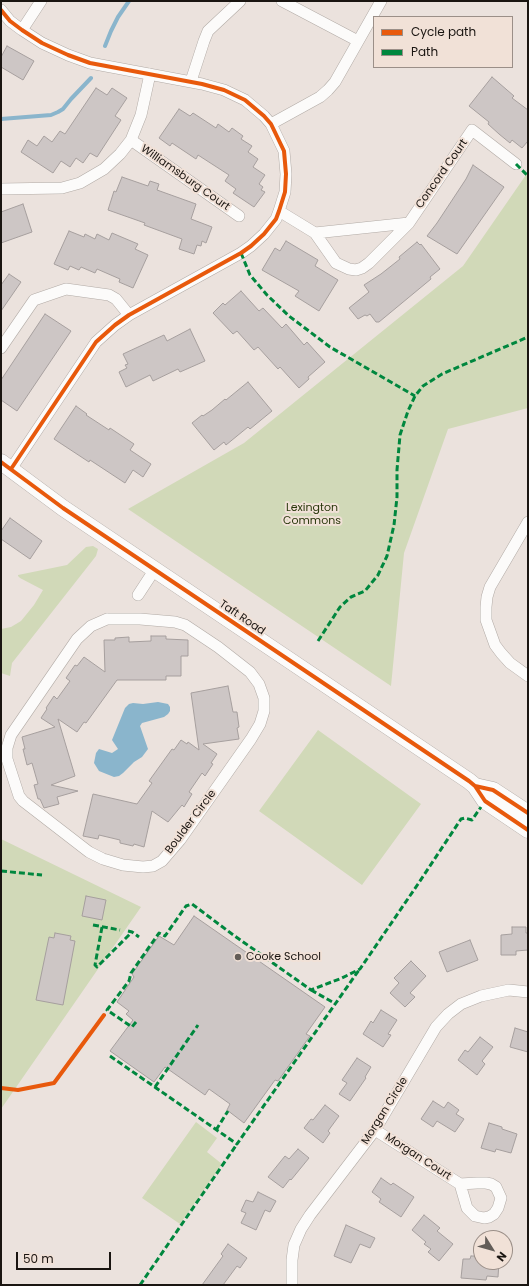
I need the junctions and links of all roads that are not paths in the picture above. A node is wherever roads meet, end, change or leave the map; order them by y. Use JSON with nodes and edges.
{"nodes":[{"id":1,"x":41,"y":1,"type":"edge"},
{"id":2,"x":240,"y":1,"type":"edge"},
{"id":3,"x":282,"y":1,"type":"edge"},
{"id":4,"x":381,"y":1,"type":"edge"},
{"id":5,"x":1,"y":10,"type":"edge"},
{"id":6,"x":22,"y":30,"type":"junction"},
{"id":7,"x":358,"y":41,"type":"junction"},
{"id":8,"x":150,"y":74,"type":"junction"},
{"id":9,"x":191,"y":81,"type":"junction"},
{"id":10,"x":271,"y":124,"type":"junction"},
{"id":11,"x":131,"y":140,"type":"junction"},
{"id":12,"x":516,"y":164,"type":"dead end"},
{"id":13,"x":1,"y":189,"type":"edge"},
{"id":14,"x":279,"y":211,"type":"junction"},
{"id":15,"x":239,"y":216,"type":"dead end"},
{"id":16,"x":409,"y":223,"type":"junction"},
{"id":17,"x":314,"y":233,"type":"junction"},
{"id":18,"x":129,"y":315,"type":"junction"},
{"id":19,"x":1,"y":348,"type":"edge"},
{"id":20,"x":6,"y":466,"type":"edge"},
{"id":21,"x":528,"y":522,"type":"edge"},
{"id":22,"x":155,"y":569,"type":"junction"},
{"id":23,"x":138,"y":595,"type":"dead end"},
{"id":24,"x":107,"y":619,"type":"joint"},
{"id":25,"x":528,"y":676,"type":"edge"},
{"id":26,"x":475,"y":786,"type":"junction"},
{"id":27,"x":528,"y":813,"type":"edge"},
{"id":28,"x":528,"y":830,"type":"edge"},
{"id":29,"x":528,"y":992,"type":"edge"},
{"id":30,"x":375,"y":1130,"type":"junction"},
{"id":31,"x":460,"y":1184,"type":"dead end"},
{"id":32,"x":292,"y":1285,"type":"edge"}],
"edges":[{"from":1,"to":6,"type":"street"},
{"from":2,"to":9,"type":"street"},
{"from":3,"to":7,"type":"street"},
{"from":4,"to":7,"type":"street"},
{"from":5,"to":6,"type":"street"},
{"from":6,"to":8,"type":"street"},
{"from":7,"to":10,"type":"street"},
{"from":8,"to":9,"type":"street"},
{"from":8,"to":11,"type":"street"},
{"from":9,"to":10,"type":"street"},
{"from":10,"to":14,"type":"street"},
{"from":11,"to":13,"type":"street"},
{"from":11,"to":15,"type":"street","name":"Williamsburg Court"},
{"from":12,"to":16,"type":"street","name":"Concord Court"},
{"from":14,"to":17,"type":"street","name":"Concord Court"},
{"from":14,"to":18,"type":"street"},
{"from":16,"to":17,"type":"street"},
{"from":16,"to":17,"type":"street","name":"Concord Court"},
{"from":18,"to":19,"type":"street"},
{"from":18,"to":20,"type":"street"},
{"from":20,"to":22,"type":"street","name":"Taft Road"},
{"from":21,"to":25,"type":"street"},
{"from":22,"to":23,"type":"street"},
{"from":22,"to":26,"type":"street","name":"Taft Road"},
{"from":24,"to":24,"type":"street","name":"Boulder Circle"},
{"from":26,"to":27,"type":"street","name":"Taft Road"},
{"from":26,"to":28,"type":"street","name":"Taft Road"},
{"from":29,"to":30,"type":"street","name":"Morgan Circle"},
{"from":30,"to":31,"type":"street","name":"Morgan Court"},
{"from":30,"to":32,"type":"street","name":"Morgan Circle"}]}
